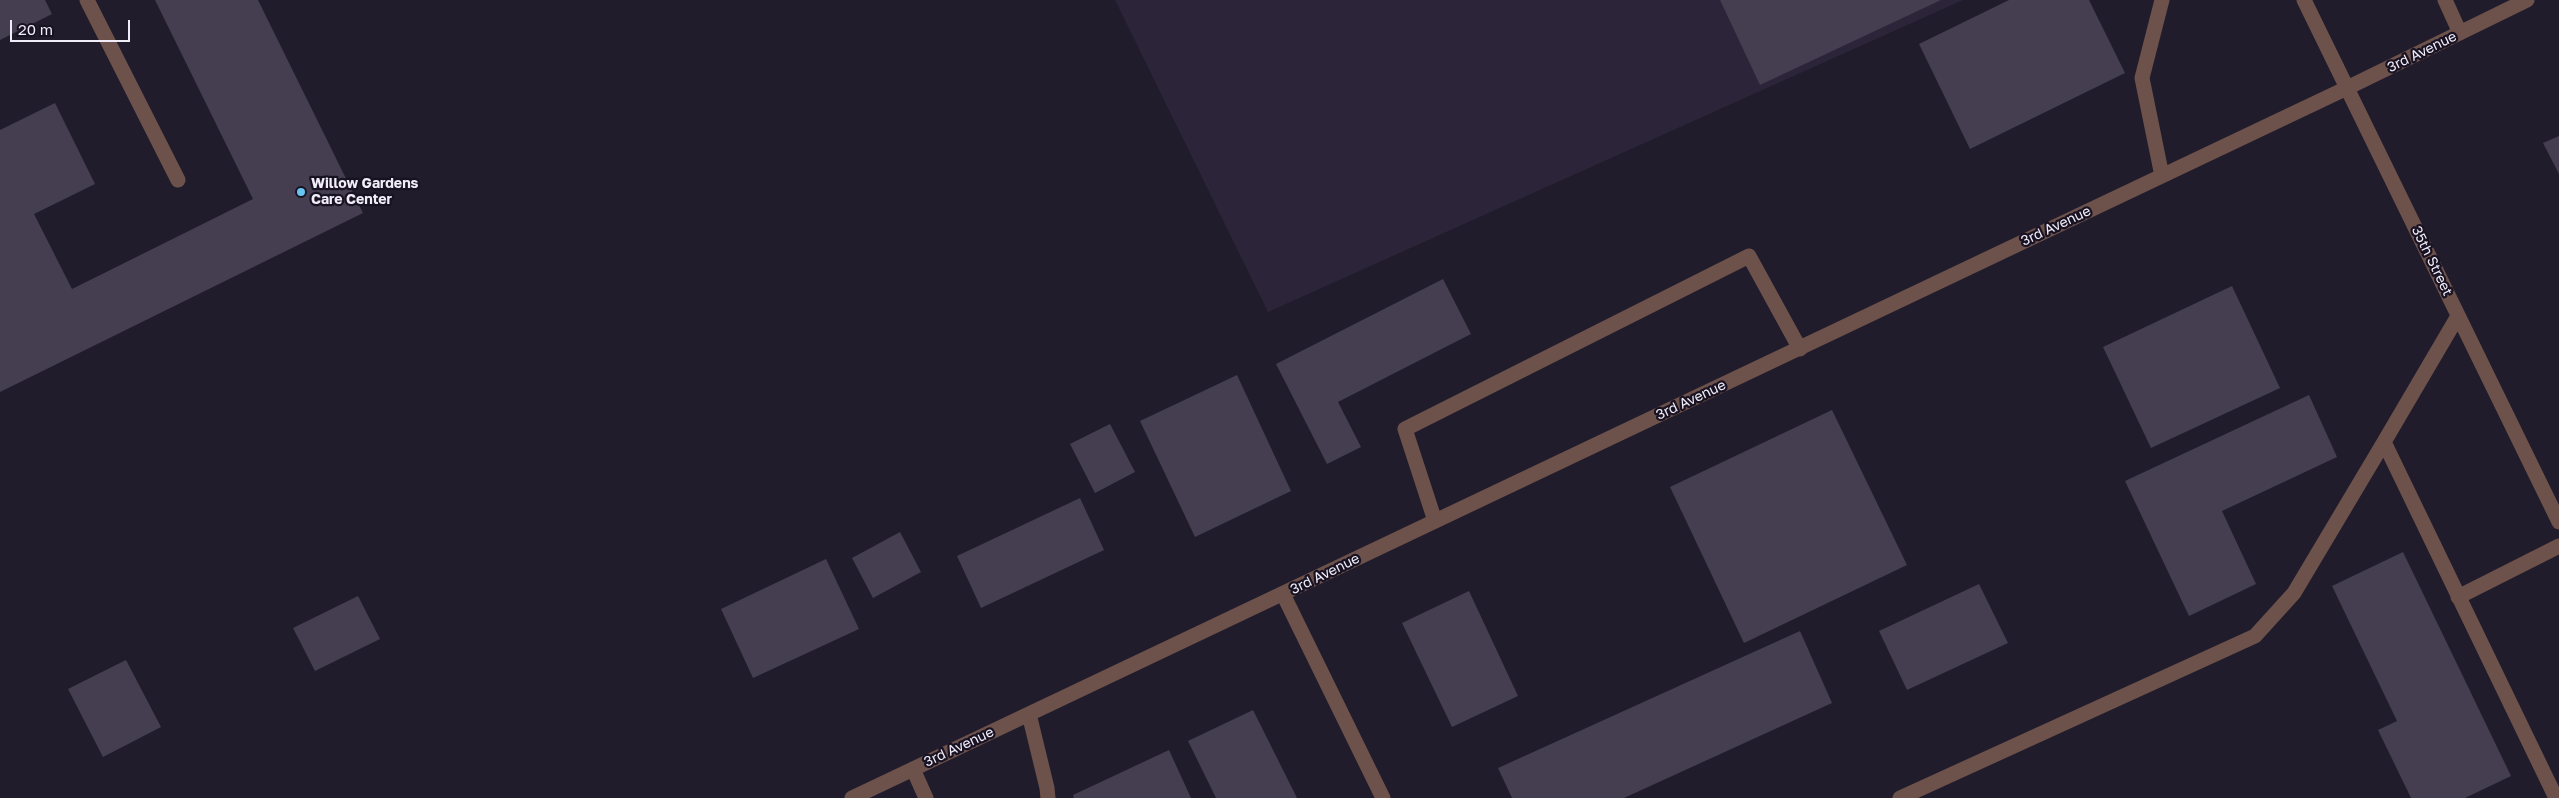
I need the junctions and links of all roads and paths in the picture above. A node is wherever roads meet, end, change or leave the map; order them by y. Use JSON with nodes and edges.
{"nodes":[{"id":1,"x":88,"y":0,"type":"edge"},
{"id":2,"x":2162,"y":0,"type":"edge"},
{"id":3,"x":2304,"y":0,"type":"edge"},
{"id":4,"x":2445,"y":0,"type":"edge"},
{"id":5,"x":2528,"y":0,"type":"edge"},
{"id":6,"x":2460,"y":33,"type":"junction"},
{"id":7,"x":2347,"y":88,"type":"junction"},
{"id":8,"x":2162,"y":176,"type":"junction"},
{"id":9,"x":178,"y":180,"type":"dead end"},
{"id":10,"x":2458,"y":316,"type":"junction"},
{"id":11,"x":1800,"y":348,"type":"junction"},
{"id":12,"x":2384,"y":442,"type":"junction"},
{"id":13,"x":1436,"y":521,"type":"junction"},
{"id":14,"x":2559,"y":522,"type":"edge"},
{"id":15,"x":2559,"y":546,"type":"edge"},
{"id":16,"x":1284,"y":594,"type":"junction"},
{"id":17,"x":2458,"y":597,"type":"junction"},
{"id":18,"x":1029,"y":714,"type":"junction"},
{"id":19,"x":913,"y":769,"type":"junction"},
{"id":20,"x":852,"y":798,"type":"edge"},
{"id":21,"x":926,"y":798,"type":"edge"},
{"id":22,"x":1048,"y":798,"type":"edge"},
{"id":23,"x":1383,"y":798,"type":"edge"},
{"id":24,"x":1900,"y":798,"type":"edge"},
{"id":25,"x":2556,"y":798,"type":"edge"}],
"edges":[{"from":1,"to":9,"type":"street"},
{"from":2,"to":8,"type":"street"},
{"from":3,"to":7,"type":"street","name":"35th Street"},
{"from":4,"to":6,"type":"street"},
{"from":5,"to":6,"type":"street","name":"3rd Avenue"},
{"from":6,"to":7,"type":"street","name":"3rd Avenue"},
{"from":7,"to":8,"type":"street","name":"3rd Avenue"},
{"from":7,"to":10,"type":"street","name":"35th Street"},
{"from":8,"to":11,"type":"street","name":"3rd Avenue"},
{"from":10,"to":12,"type":"street"},
{"from":10,"to":14,"type":"street","name":"35th Street"},
{"from":11,"to":13,"type":"street","name":"3rd Avenue"},
{"from":11,"to":13,"type":"street"},
{"from":12,"to":17,"type":"street"},
{"from":12,"to":24,"type":"street"},
{"from":13,"to":16,"type":"street","name":"3rd Avenue"},
{"from":15,"to":17,"type":"street"},
{"from":16,"to":18,"type":"street","name":"3rd Avenue"},
{"from":16,"to":23,"type":"street"},
{"from":17,"to":25,"type":"street"},
{"from":18,"to":19,"type":"street","name":"3rd Avenue"},
{"from":18,"to":22,"type":"street"},
{"from":19,"to":20,"type":"street","name":"3rd Avenue"},
{"from":19,"to":21,"type":"street"}]}
